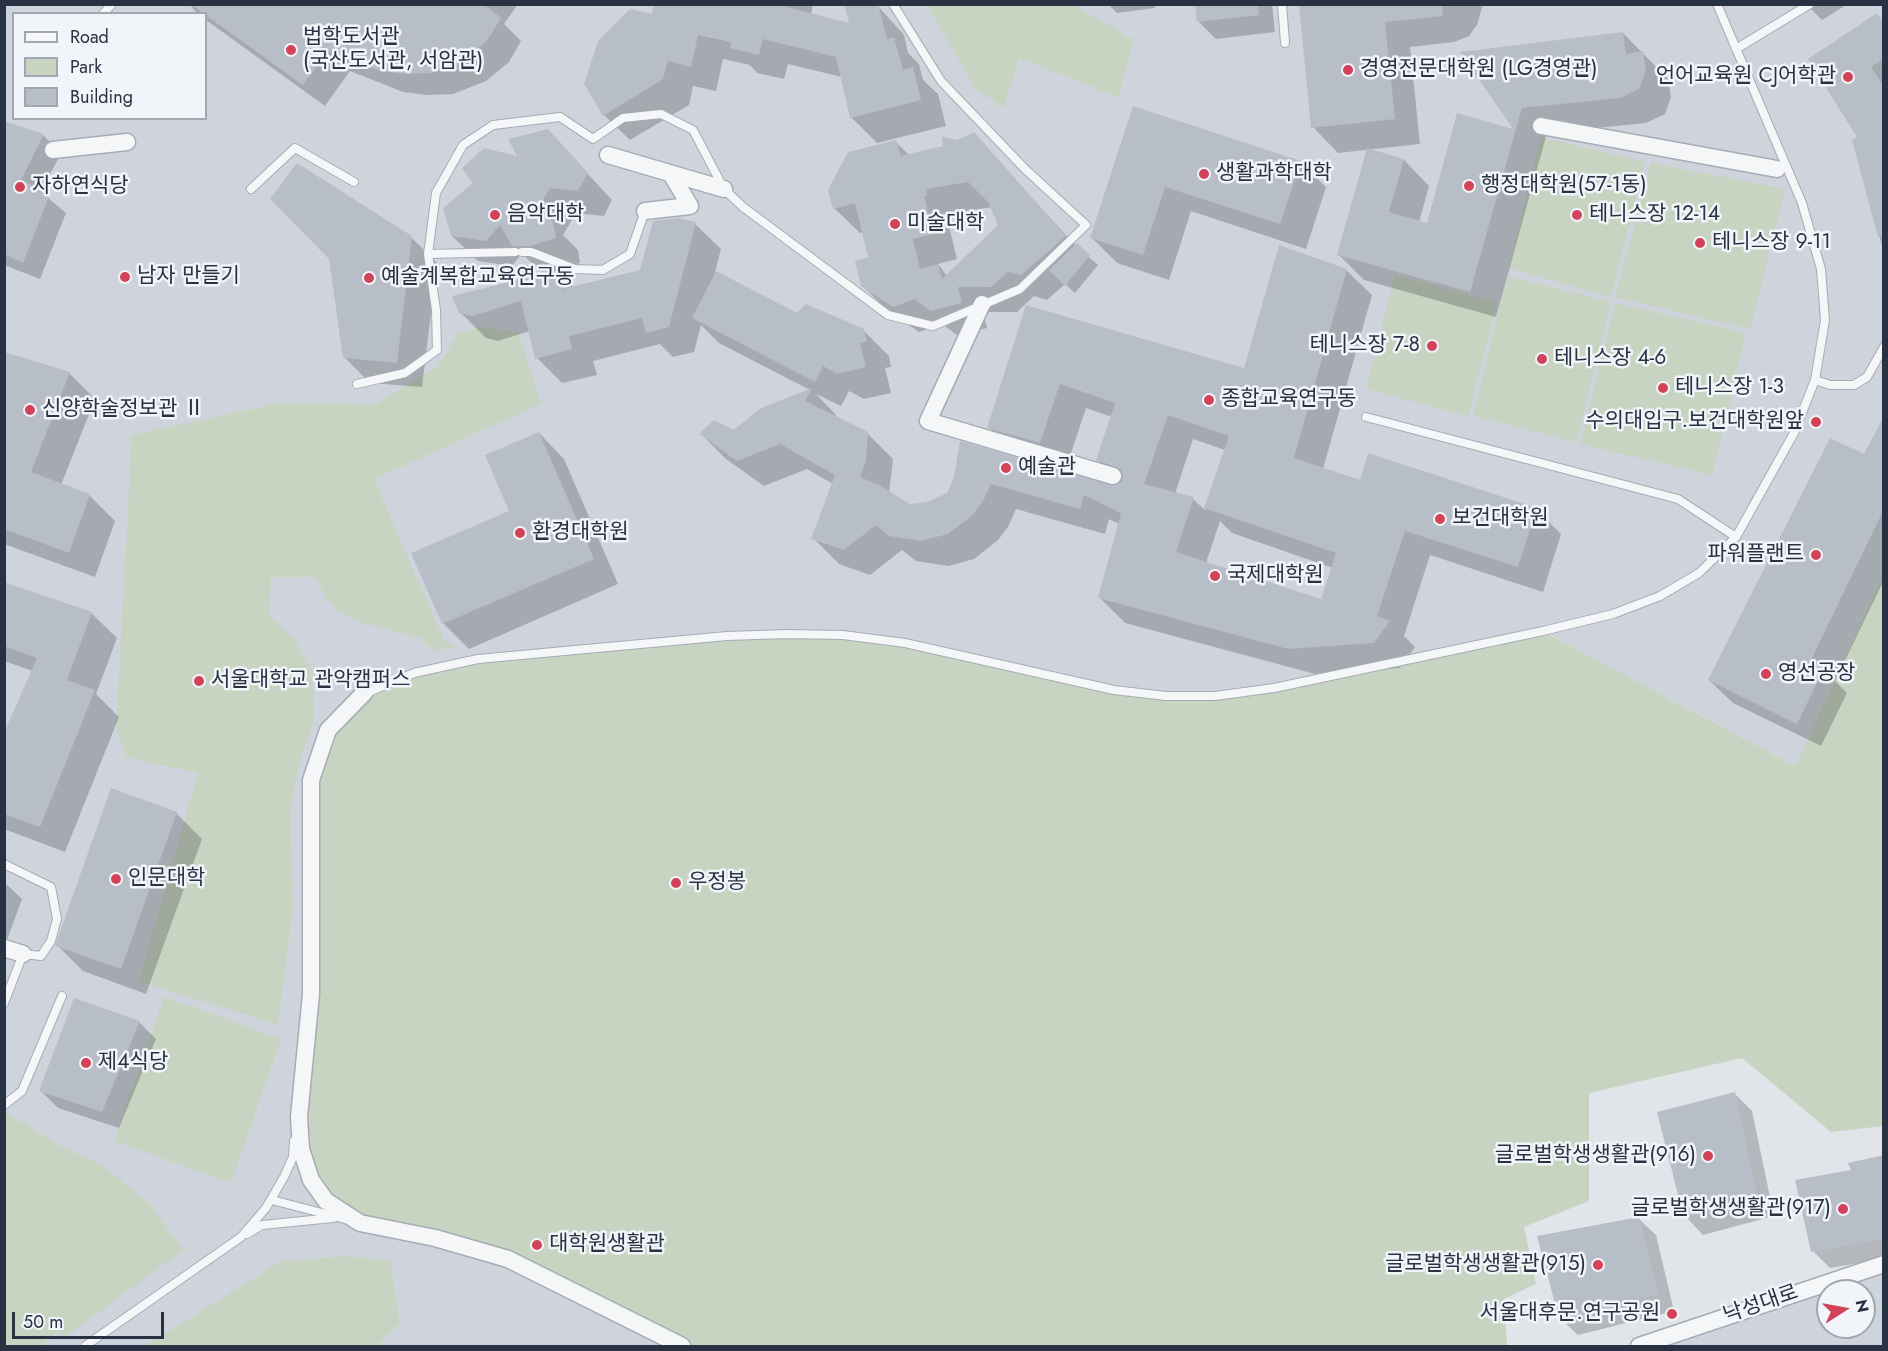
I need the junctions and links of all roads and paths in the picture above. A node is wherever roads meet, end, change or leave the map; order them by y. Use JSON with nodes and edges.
{"nodes":[{"id":1,"x":893,"y":4,"type":"edge"},
{"id":2,"x":1282,"y":4,"type":"edge"},
{"id":3,"x":1717,"y":4,"type":"edge"},
{"id":4,"x":1810,"y":4,"type":"edge"},
{"id":5,"x":1285,"y":42,"type":"dead end"},
{"id":6,"x":1736,"y":49,"type":"junction"},
{"id":7,"x":1541,"y":126,"type":"dead end"},
{"id":8,"x":127,"y":142,"type":"dead end"},
{"id":9,"x":53,"y":150,"type":"dead end"},
{"id":10,"x":608,"y":155,"type":"dead end"},
{"id":11,"x":1777,"y":169,"type":"dead end"},
{"id":12,"x":671,"y":174,"type":"junction"},
{"id":13,"x":354,"y":182,"type":"dead end"},
{"id":14,"x":251,"y":189,"type":"dead end"},
{"id":15,"x":724,"y":189,"type":"junction"},
{"id":16,"x":645,"y":211,"type":"joint"},
{"id":17,"x":428,"y":254,"type":"junction"},
{"id":18,"x":982,"y":304,"type":"junction"},
{"id":19,"x":1884,"y":347,"type":"edge"},
{"id":20,"x":1815,"y":380,"type":"junction"},
{"id":21,"x":357,"y":384,"type":"dead end"},
{"id":22,"x":1366,"y":417,"type":"dead end"},
{"id":23,"x":1113,"y":476,"type":"dead end"},
{"id":24,"x":1736,"y":537,"type":"junction"},
{"id":25,"x":4,"y":864,"type":"edge"},
{"id":26,"x":4,"y":948,"type":"edge"},
{"id":27,"x":23,"y":954,"type":"junction"},
{"id":28,"x":62,"y":996,"type":"dead end"},
{"id":29,"x":4,"y":1003,"type":"edge"},
{"id":30,"x":300,"y":1092,"type":"junction"},
{"id":31,"x":4,"y":1105,"type":"edge"},
{"id":32,"x":272,"y":1200,"type":"junction"},
{"id":33,"x":360,"y":1222,"type":"junction"},
{"id":34,"x":241,"y":1237,"type":"junction"},
{"id":35,"x":1884,"y":1264,"type":"edge"},
{"id":36,"x":574,"y":1290,"type":"joint"},
{"id":37,"x":653,"y":1331,"type":"joint"},
{"id":38,"x":676,"y":1345,"type":"edge"},
{"id":39,"x":85,"y":1347,"type":"edge"},
{"id":40,"x":1640,"y":1347,"type":"edge"}],
"edges":[{"from":1,"to":18,"type":"lane"},
{"from":2,"to":5,"type":"lane"},
{"from":3,"to":6,"type":"lane"},
{"from":4,"to":6,"type":"lane"},
{"from":6,"to":20,"type":"lane"},
{"from":7,"to":11,"type":"street"},
{"from":8,"to":9,"type":"street"},
{"from":10,"to":12,"type":"street"},
{"from":12,"to":15,"type":"street"},
{"from":12,"to":16,"type":"street"},
{"from":13,"to":14,"type":"lane"},
{"from":15,"to":17,"type":"lane"},
{"from":15,"to":18,"type":"lane"},
{"from":16,"to":17,"type":"lane"},
{"from":17,"to":21,"type":"lane"},
{"from":18,"to":23,"type":"street"},
{"from":19,"to":20,"type":"lane"},
{"from":20,"to":24,"type":"lane"},
{"from":22,"to":24,"type":"lane"},
{"from":24,"to":30,"type":"lane"},
{"from":25,"to":27,"type":"lane"},
{"from":26,"to":27,"type":"street"},
{"from":27,"to":29,"type":"lane"},
{"from":28,"to":31,"type":"lane"},
{"from":30,"to":32,"type":"lane"},
{"from":30,"to":33,"type":"street"},
{"from":32,"to":33,"type":"lane"},
{"from":32,"to":34,"type":"lane"},
{"from":33,"to":34,"type":"lane"},
{"from":33,"to":36,"type":"lane"},
{"from":34,"to":39,"type":"lane"},
{"from":35,"to":40,"type":"lane","name":"낙성대로"},
{"from":36,"to":37,"type":"street"},
{"from":37,"to":38,"type":"lane"}]}
